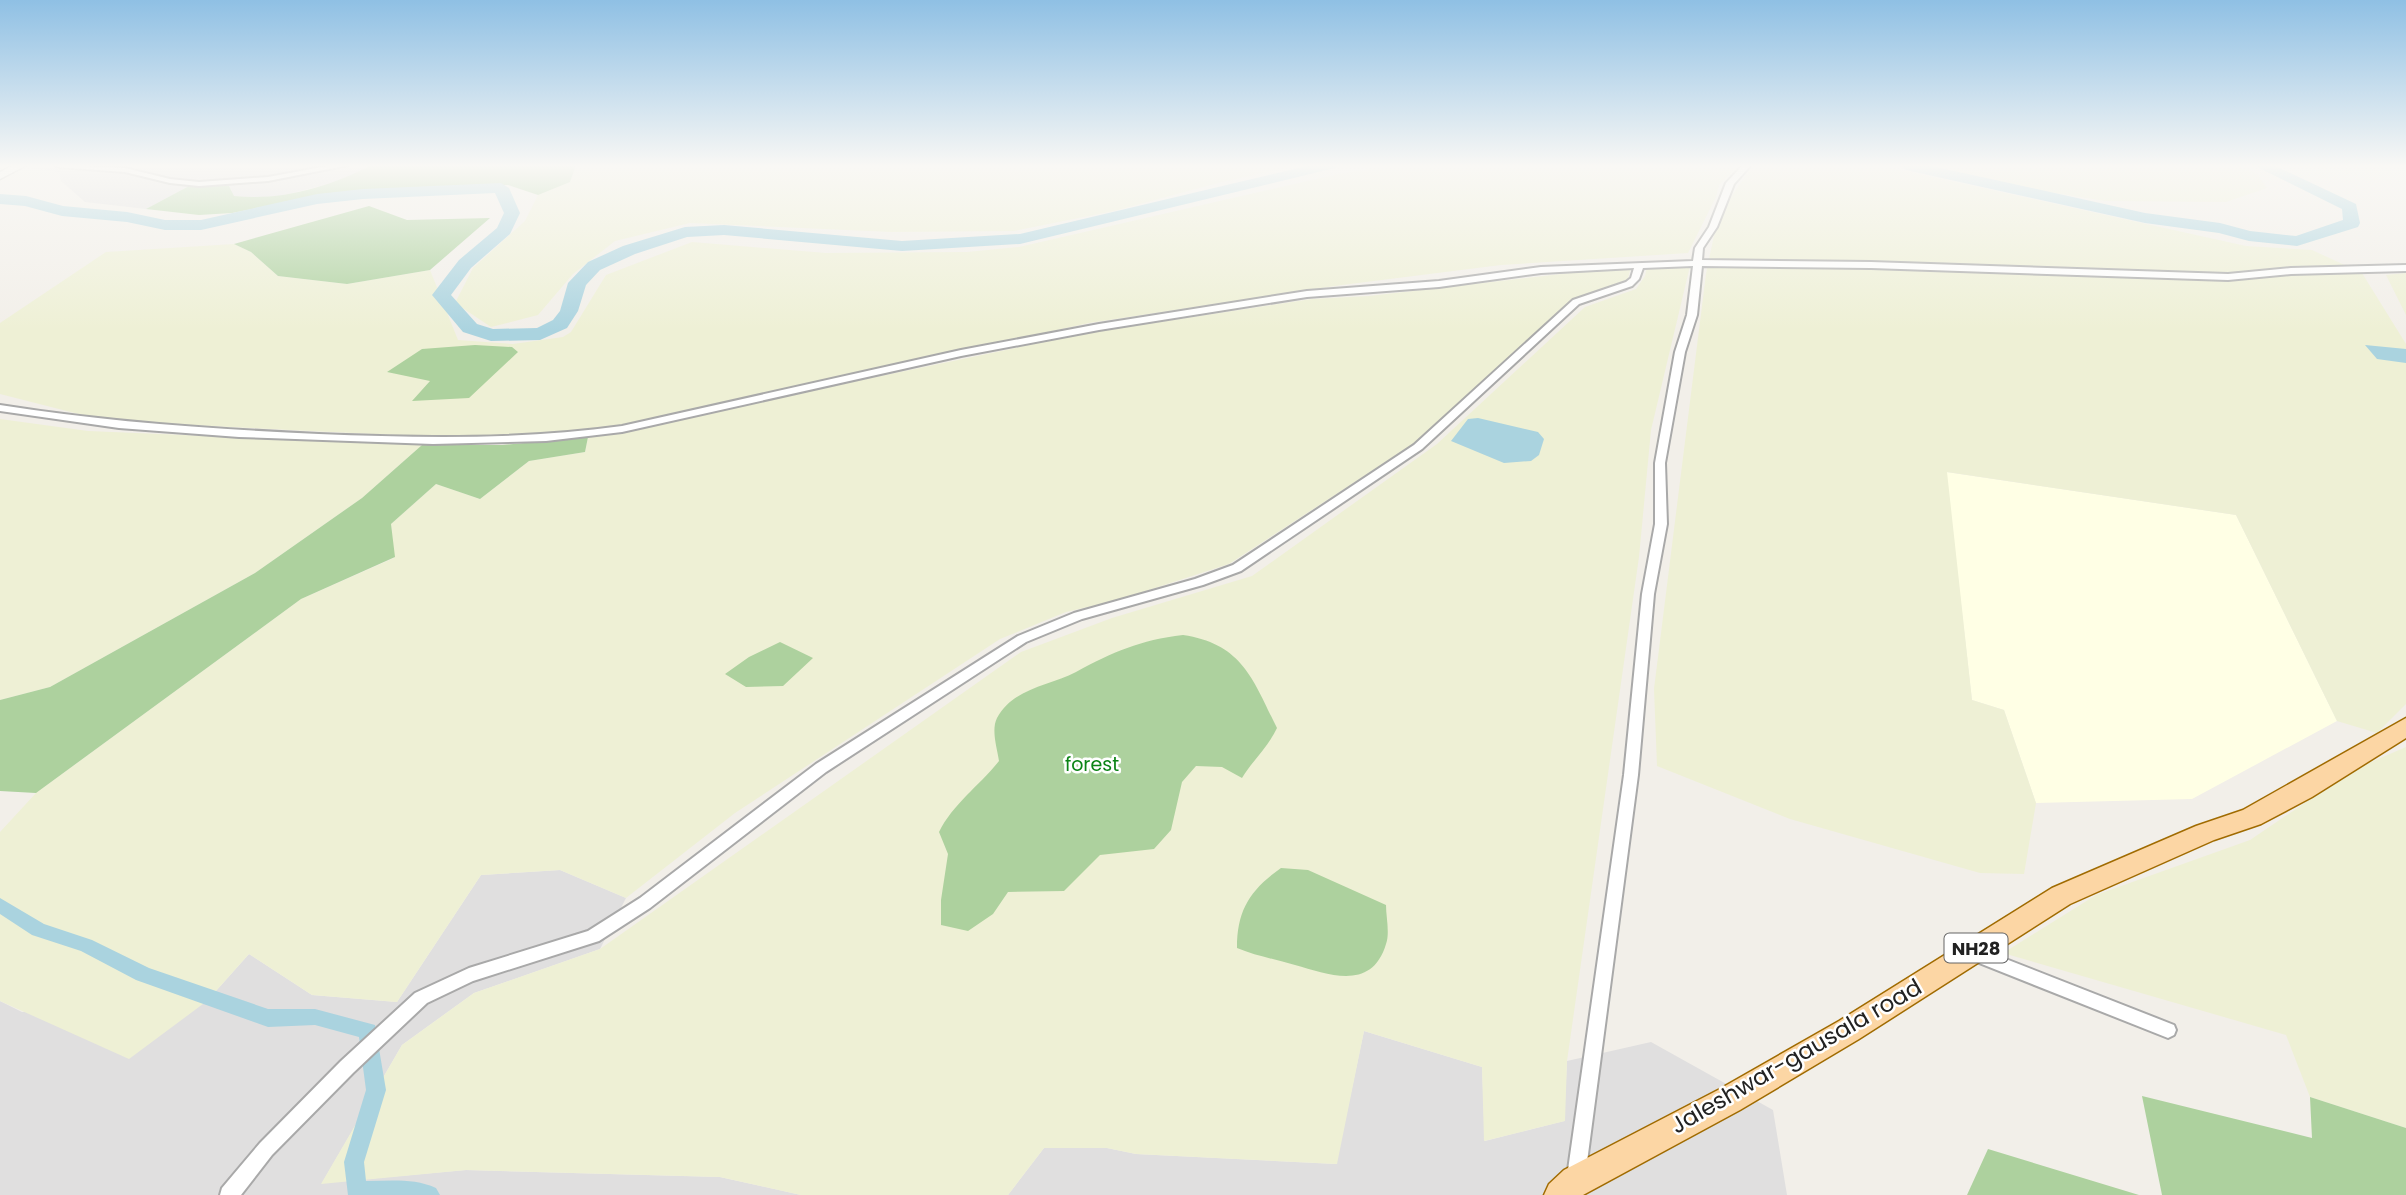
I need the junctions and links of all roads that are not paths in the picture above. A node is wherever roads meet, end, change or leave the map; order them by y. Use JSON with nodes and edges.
{"nodes":[{"id":1,"x":1715,"y":221,"type":"edge"},
{"id":2,"x":1698,"y":263,"type":"junction"},
{"id":3,"x":1640,"y":265,"type":"junction"},
{"id":4,"x":2406,"y":268,"type":"edge"},
{"id":5,"x":0,"y":408,"type":"edge"},
{"id":6,"x":2406,"y":727,"type":"edge"},
{"id":7,"x":1969,"y":952,"type":"junction"},
{"id":8,"x":2168,"y":1030,"type":"dead end"},
{"id":9,"x":1568,"y":1188,"type":"edge"},
{"id":10,"x":229,"y":1195,"type":"edge"}],
"edges":[{"from":1,"to":2,"type":"street"},
{"from":2,"to":3,"type":"street"},
{"from":2,"to":4,"type":"street"},
{"from":2,"to":9,"type":"street"},
{"from":3,"to":5,"type":"street"},
{"from":3,"to":10,"type":"street"},
{"from":6,"to":7,"type":"main road","name":"Jaleshwar-gausala road","number":"NH28"},
{"from":7,"to":8,"type":"street"},
{"from":7,"to":9,"type":"main road","name":"Jaleshwar-gausala road","number":"NH28"}]}
